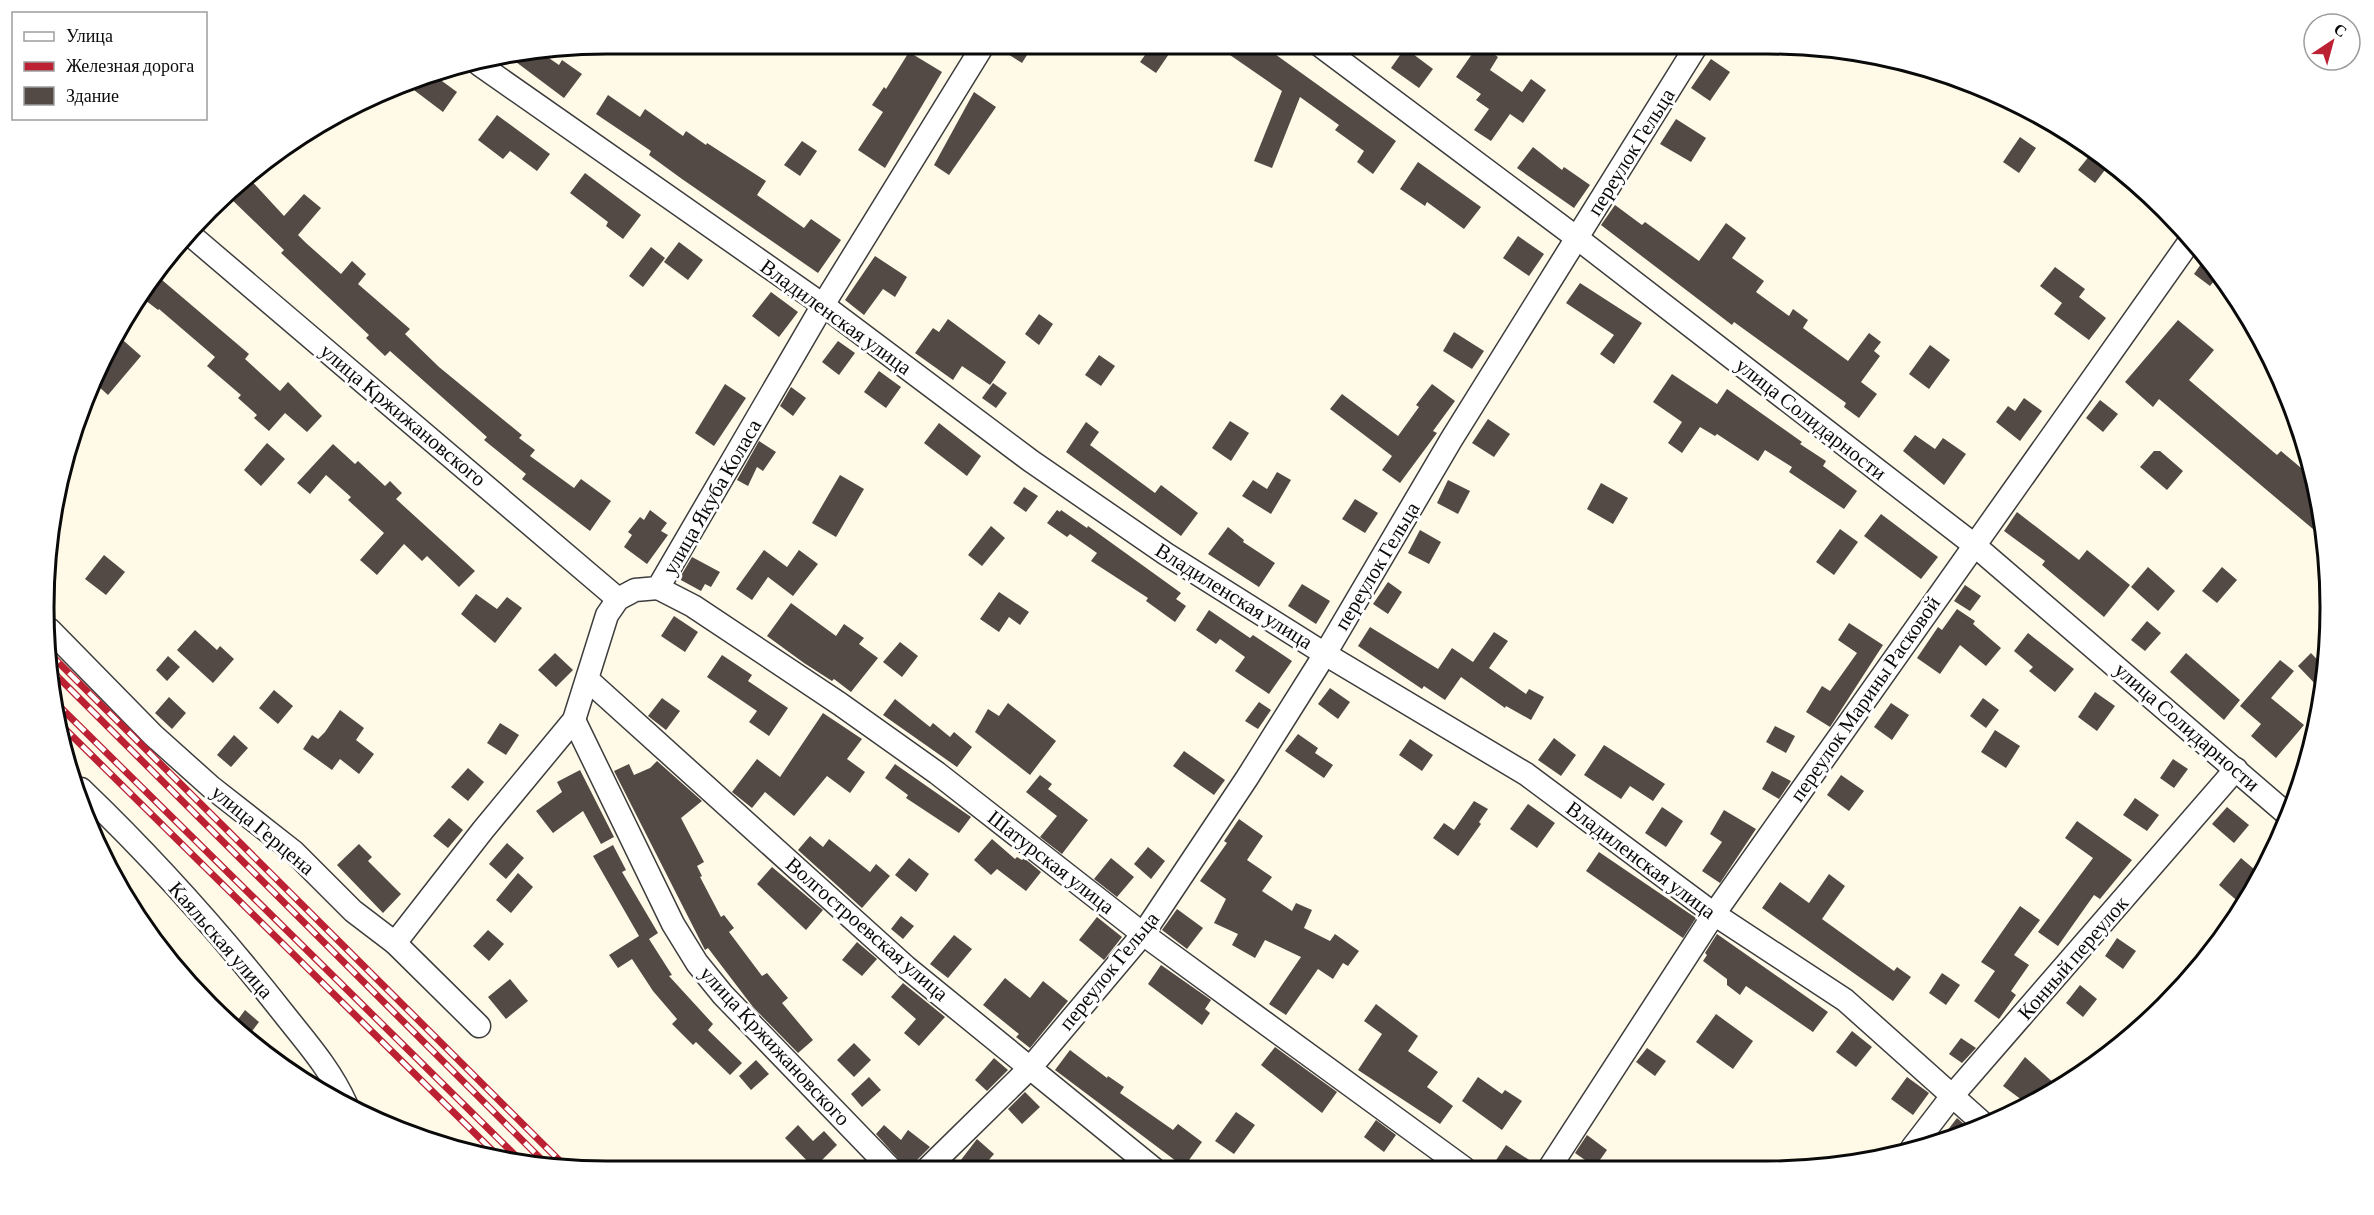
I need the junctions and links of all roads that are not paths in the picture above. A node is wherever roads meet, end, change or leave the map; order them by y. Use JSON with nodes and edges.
{"nodes":[{"id":1,"x":978,"y":54,"type":"edge"},
{"id":2,"x":1331,"y":54,"type":"edge"},
{"id":3,"x":1691,"y":54,"type":"edge"},
{"id":4,"x":485,"y":68,"type":"edge"},
{"id":5,"x":195,"y":238,"type":"edge"},
{"id":6,"x":1577,"y":238,"type":"junction"},
{"id":7,"x":2186,"y":247,"type":"edge"},
{"id":8,"x":823,"y":305,"type":"junction"},
{"id":9,"x":1973,"y":544,"type":"junction"},
{"id":10,"x":658,"y":588,"type":"junction"},
{"id":11,"x":618,"y":598,"type":"junction"},
{"id":12,"x":55,"y":635,"type":"edge"},
{"id":13,"x":1324,"y":654,"type":"junction"},
{"id":14,"x":588,"y":680,"type":"junction"},
{"id":15,"x":574,"y":720,"type":"junction"},
{"id":16,"x":2236,"y":770,"type":"junction"},
{"id":17,"x":87,"y":794,"type":"edge"},
{"id":18,"x":2284,"y":803,"type":"edge"},
{"id":19,"x":1714,"y":914,"type":"junction"},
{"id":20,"x":1143,"y":934,"type":"junction"},
{"id":21,"x":395,"y":943,"type":"junction"},
{"id":22,"x":479,"y":1026,"type":"dead end"},
{"id":23,"x":1030,"y":1067,"type":"junction"},
{"id":24,"x":341,"y":1092,"type":"edge"},
{"id":25,"x":1953,"y":1096,"type":"junction"},
{"id":26,"x":1978,"y":1119,"type":"edge"},
{"id":27,"x":1919,"y":1139,"type":"edge"},
{"id":28,"x":883,"y":1161,"type":"edge"},
{"id":29,"x":935,"y":1161,"type":"edge"},
{"id":30,"x":1143,"y":1161,"type":"edge"},
{"id":31,"x":1454,"y":1161,"type":"edge"},
{"id":32,"x":1554,"y":1161,"type":"edge"}],
"edges":[{"from":1,"to":8,"type":"street","name":"улица Якуба Коласа"},
{"from":2,"to":6,"type":"street","name":"улица Солидарности"},
{"from":3,"to":6,"type":"street","name":"переулок Гельца"},
{"from":4,"to":8,"type":"street","name":"Владиленская улица"},
{"from":5,"to":11,"type":"street","name":"улица Кржижановского"},
{"from":6,"to":9,"type":"street","name":"улица Солидарности"},
{"from":6,"to":13,"type":"street","name":"переулок Гельца"},
{"from":7,"to":9,"type":"street","name":"переулок Марины Расковой"},
{"from":8,"to":10,"type":"street","name":"улица Якуба Коласа"},
{"from":8,"to":13,"type":"street","name":"Владиленская улица"},
{"from":9,"to":16,"type":"street","name":"улица Солидарности"},
{"from":9,"to":19,"type":"street","name":"переулок Марины Расковой"},
{"from":10,"to":11,"type":"street","name":"улица Якуба Коласа"},
{"from":10,"to":20,"type":"street","name":"Шатурская улица"},
{"from":11,"to":14,"type":"street"},
{"from":12,"to":21,"type":"street","name":"улица Герцена"},
{"from":13,"to":19,"type":"street","name":"Владиленская улица"},
{"from":13,"to":20,"type":"street","name":"переулок Гельца"},
{"from":14,"to":15,"type":"street"},
{"from":14,"to":23,"type":"street","name":"Волгостроевская улица"},
{"from":15,"to":21,"type":"street"},
{"from":15,"to":28,"type":"street","name":"улица Кржижановского"},
{"from":16,"to":18,"type":"street","name":"улица Солидарности"},
{"from":16,"to":25,"type":"street","name":"Конный переулок"},
{"from":17,"to":24,"type":"street","name":"Каяльская улица"},
{"from":19,"to":25,"type":"street","name":"Владиленская улица"},
{"from":19,"to":32,"type":"street","name":"переулок Марины Расковой"},
{"from":20,"to":23,"type":"street","name":"переулок Гельца"},
{"from":20,"to":31,"type":"street","name":"Шатурская улица"},
{"from":21,"to":22,"type":"street","name":"улица Герцена"},
{"from":23,"to":29,"type":"street","name":"переулок Гельца"},
{"from":23,"to":30,"type":"street","name":"Волгостроевская улица"},
{"from":25,"to":26,"type":"street","name":"Владиленская улица"},
{"from":25,"to":27,"type":"street","name":"Конный переулок"}]}
